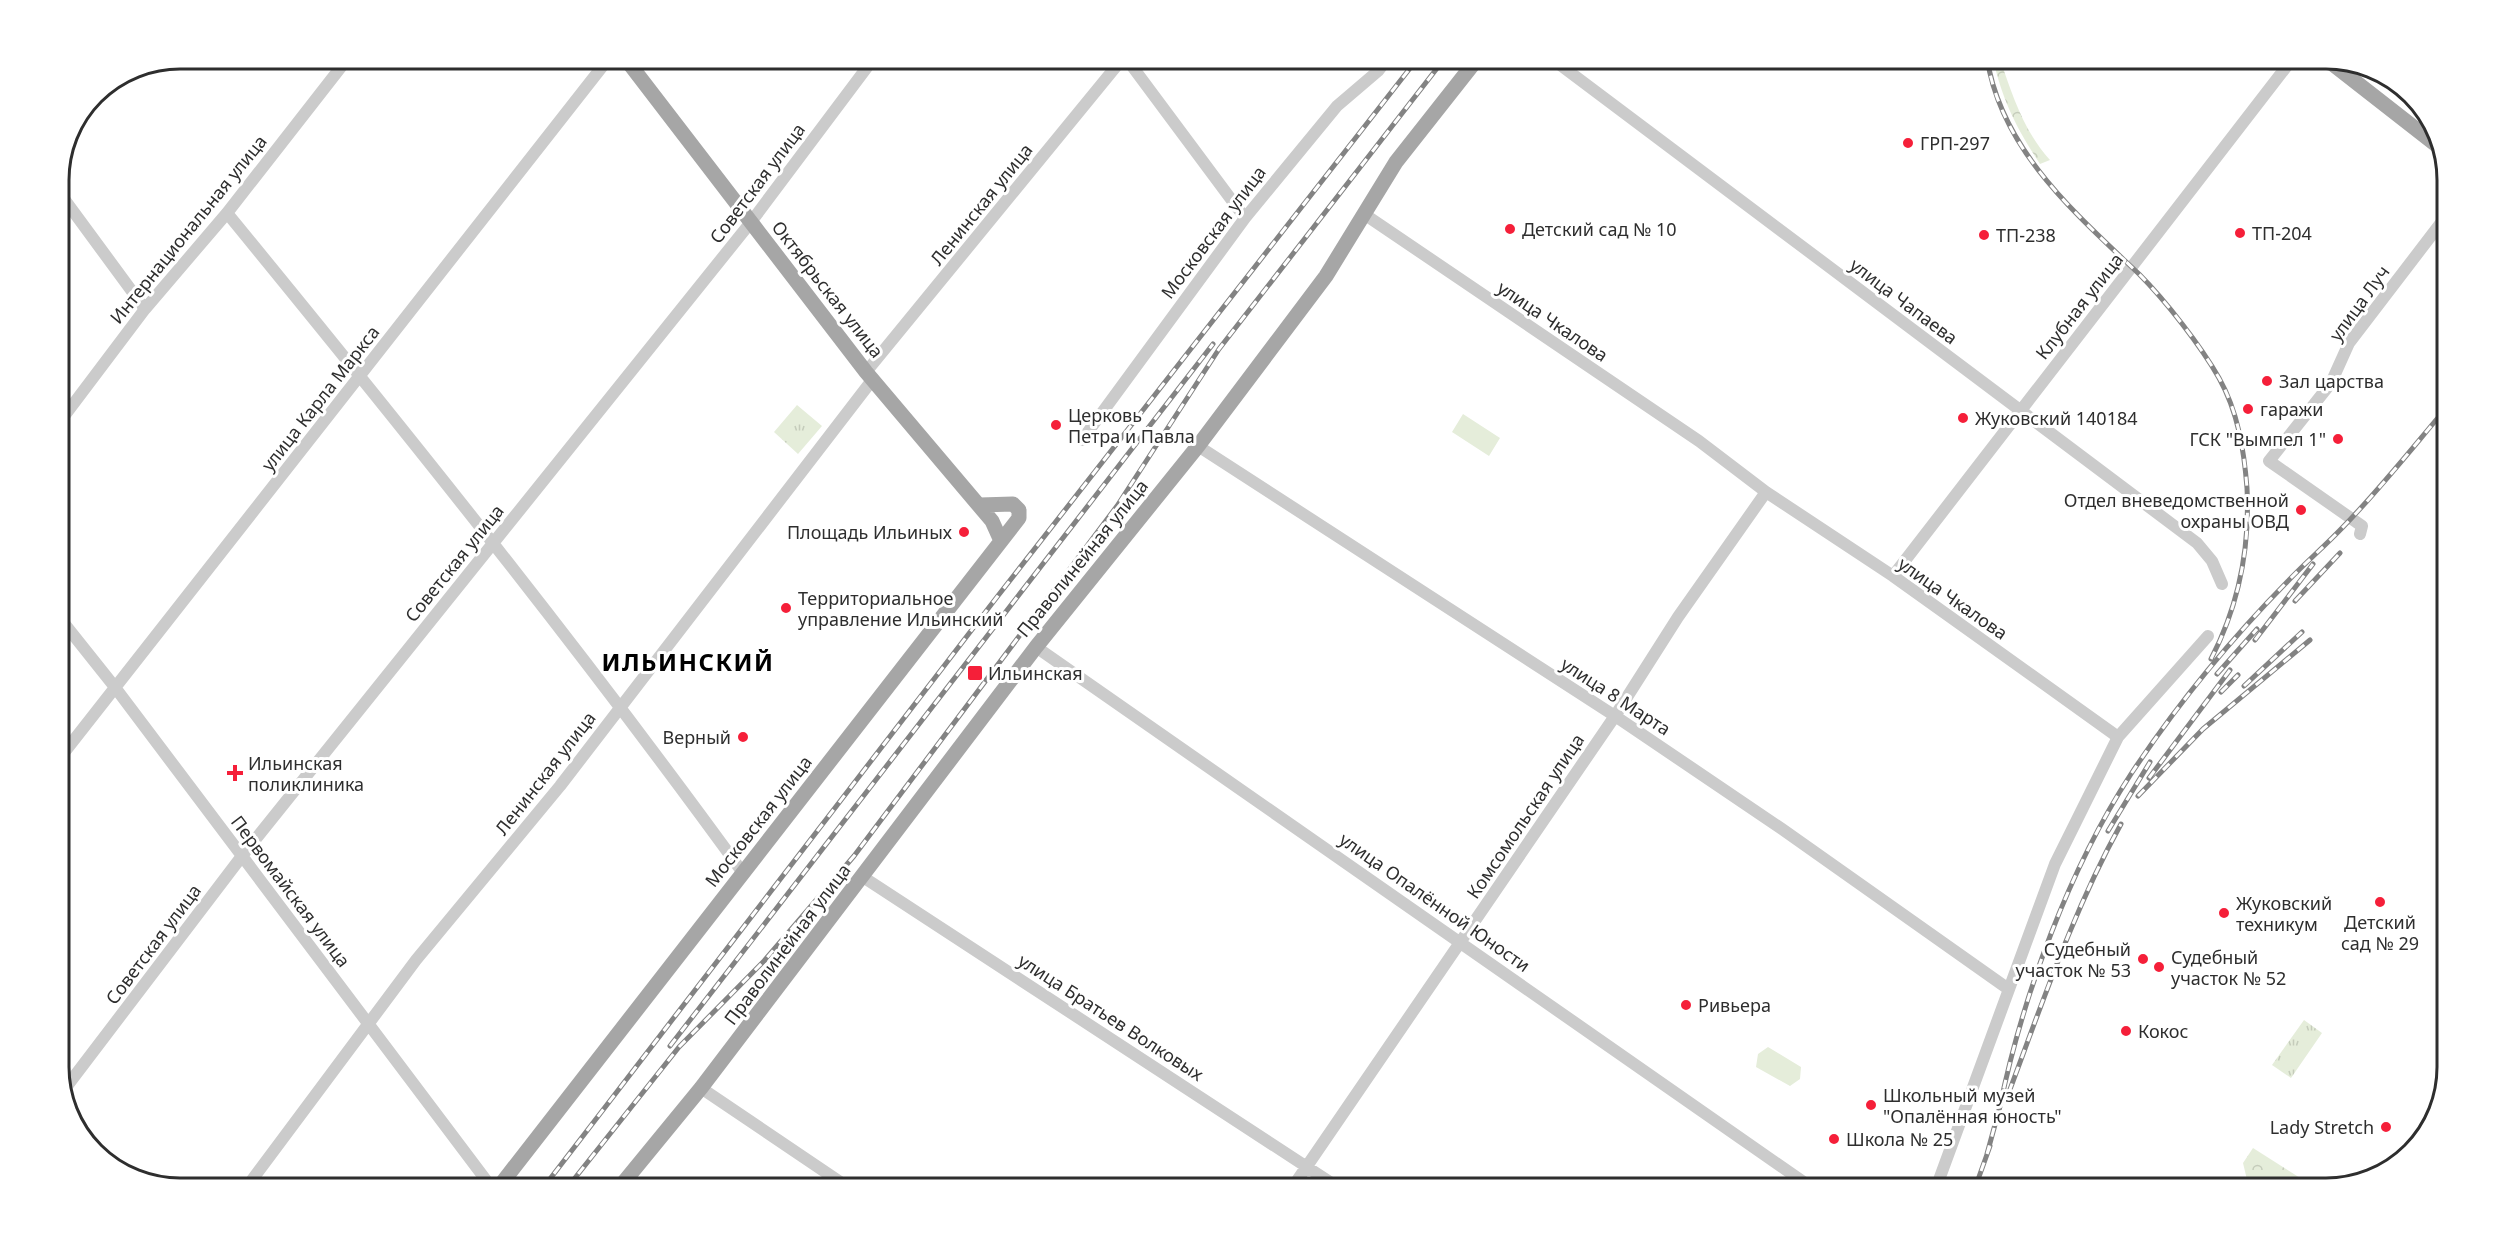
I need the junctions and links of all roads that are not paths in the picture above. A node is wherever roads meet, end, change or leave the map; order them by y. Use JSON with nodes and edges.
{"nodes":[{"id":1,"x":339,"y":69,"type":"edge"},
{"id":2,"x":600,"y":69,"type":"edge"},
{"id":3,"x":633,"y":69,"type":"edge"},
{"id":4,"x":866,"y":69,"type":"edge"},
{"id":5,"x":1116,"y":69,"type":"edge"},
{"id":6,"x":1133,"y":69,"type":"edge"},
{"id":7,"x":1380,"y":69,"type":"edge"},
{"id":8,"x":1469,"y":69,"type":"edge"},
{"id":9,"x":1566,"y":69,"type":"edge"},
{"id":10,"x":2284,"y":69,"type":"edge"},
{"id":11,"x":2349,"y":72,"type":"edge"},
{"id":12,"x":2429,"y":139,"type":"edge"},
{"id":13,"x":69,"y":206,"type":"edge"},
{"id":14,"x":227,"y":213,"type":"junction"},
{"id":15,"x":1364,"y":214,"type":"junction"},
{"id":16,"x":1245,"y":218,"type":"junction"},
{"id":17,"x":751,"y":222,"type":"junction"},
{"id":18,"x":2437,"y":228,"type":"edge"},
{"id":19,"x":145,"y":309,"type":"junction"},
{"id":20,"x":870,"y":375,"type":"junction"},
{"id":21,"x":361,"y":376,"type":"junction"},
{"id":22,"x":69,"y":410,"type":"edge"},
{"id":23,"x":2020,"y":411,"type":"junction"},
{"id":24,"x":1082,"y":440,"type":"dead end"},
{"id":25,"x":1198,"y":446,"type":"junction"},
{"id":26,"x":1766,"y":492,"type":"junction"},
{"id":27,"x":980,"y":505,"type":"junction"},
{"id":28,"x":2360,"y":534,"type":"dead end"},
{"id":29,"x":1001,"y":541,"type":"junction"},
{"id":30,"x":492,"y":544,"type":"junction"},
{"id":31,"x":1893,"y":576,"type":"junction"},
{"id":32,"x":2222,"y":584,"type":"dead end"},
{"id":33,"x":69,"y":630,"type":"edge"},
{"id":34,"x":2208,"y":636,"type":"dead end"},
{"id":35,"x":1036,"y":647,"type":"junction"},
{"id":36,"x":114,"y":686,"type":"junction"},
{"id":37,"x":619,"y":708,"type":"junction"},
{"id":38,"x":1615,"y":716,"type":"junction"},
{"id":39,"x":2118,"y":737,"type":"junction"},
{"id":40,"x":69,"y":746,"type":"edge"},
{"id":41,"x":242,"y":856,"type":"junction"},
{"id":42,"x":743,"y":873,"type":"junction"},
{"id":43,"x":863,"y":877,"type":"junction"},
{"id":44,"x":1460,"y":942,"type":"junction"},
{"id":45,"x":2007,"y":988,"type":"junction"},
{"id":46,"x":369,"y":1026,"type":"junction"},
{"id":47,"x":70,"y":1082,"type":"edge"},
{"id":48,"x":701,"y":1088,"type":"junction"},
{"id":49,"x":1307,"y":1167,"type":"junction"},
{"id":50,"x":254,"y":1178,"type":"edge"},
{"id":51,"x":484,"y":1178,"type":"edge"},
{"id":52,"x":506,"y":1178,"type":"edge"},
{"id":53,"x":627,"y":1178,"type":"edge"},
{"id":54,"x":834,"y":1178,"type":"edge"},
{"id":55,"x":1299,"y":1178,"type":"edge"},
{"id":56,"x":1324,"y":1178,"type":"edge"},
{"id":57,"x":1798,"y":1178,"type":"edge"},
{"id":58,"x":1940,"y":1178,"type":"edge"}],
"edges":[{"from":1,"to":14,"type":"street","name":"Интернациональная улица"},
{"from":2,"to":21,"type":"street","name":"улица Карла Маркса"},
{"from":3,"to":17,"type":"main road","name":"Октябрьская улица"},
{"from":4,"to":17,"type":"street","name":"Советская улица"},
{"from":5,"to":20,"type":"street","name":"Ленинская улица"},
{"from":6,"to":16,"type":"street"},
{"from":7,"to":16,"type":"street","name":"Московская улица"},
{"from":8,"to":15,"type":"main road","name":"Праволинейная улица"},
{"from":9,"to":23,"type":"street","name":"улица Чапаева"},
{"from":10,"to":23,"type":"street","name":"Клубная улица"},
{"from":11,"to":12,"type":"main road"},
{"from":13,"to":19,"type":"street"},
{"from":14,"to":19,"type":"street","name":"Интернациональная улица"},
{"from":14,"to":21,"type":"street"},
{"from":15,"to":25,"type":"main road","name":"Праволинейная улица"},
{"from":15,"to":26,"type":"street","name":"улица Чкалова"},
{"from":16,"to":24,"type":"street","name":"Московская улица"},
{"from":17,"to":20,"type":"main road","name":"Октябрьская улица"},
{"from":17,"to":30,"type":"street","name":"Советская улица"},
{"from":18,"to":28,"type":"street","name":"улица Луч"},
{"from":19,"to":22,"type":"street","name":"Интернациональная улица"},
{"from":20,"to":27,"type":"main road","name":"Октябрьская улица"},
{"from":20,"to":37,"type":"street","name":"Ленинская улица"},
{"from":21,"to":30,"type":"street"},
{"from":21,"to":36,"type":"street","name":"улица Карла Маркса"},
{"from":23,"to":31,"type":"street","name":"Клубная улица"},
{"from":23,"to":32,"type":"street","name":"улица Чапаева"},
{"from":25,"to":35,"type":"main road","name":"Праволинейная улица"},
{"from":25,"to":38,"type":"street","name":"улица 8 Марта"},
{"from":26,"to":31,"type":"street","name":"улица Чкалова"},
{"from":26,"to":38,"type":"street","name":"Комсомольская улица"},
{"from":27,"to":29,"type":"main road","name":"Октябрьская улица"},
{"from":27,"to":29,"type":"main road","name":"Московская улица"},
{"from":29,"to":42,"type":"main road","name":"Московская улица"},
{"from":30,"to":37,"type":"street"},
{"from":30,"to":41,"type":"street","name":"Советская улица"},
{"from":31,"to":39,"type":"street","name":"улица Чкалова"},
{"from":33,"to":36,"type":"street","name":"Первомайская улица"},
{"from":34,"to":39,"type":"street"},
{"from":35,"to":43,"type":"main road","name":"Праволинейная улица"},
{"from":35,"to":44,"type":"street","name":"улица Опалённой Юности"},
{"from":36,"to":40,"type":"street","name":"улица Карла Маркса"},
{"from":36,"to":41,"type":"street","name":"Первомайская улица"},
{"from":37,"to":42,"type":"street"},
{"from":37,"to":46,"type":"street","name":"Ленинская улица"},
{"from":38,"to":44,"type":"street","name":"Комсомольская улица"},
{"from":38,"to":45,"type":"street","name":"улица 8 Марта"},
{"from":39,"to":45,"type":"street"},
{"from":41,"to":46,"type":"street","name":"Первомайская улица"},
{"from":41,"to":47,"type":"street","name":"Советская улица"},
{"from":42,"to":52,"type":"main road","name":"Московская улица"},
{"from":43,"to":48,"type":"main road","name":"Праволинейная улица"},
{"from":43,"to":49,"type":"street","name":"улица Братьев Волковых"},
{"from":44,"to":49,"type":"street","name":"Комсомольская улица"},
{"from":44,"to":57,"type":"street","name":"улица Опалённой Юности"},
{"from":45,"to":58,"type":"street"},
{"from":46,"to":50,"type":"street","name":"Ленинская улица"},
{"from":46,"to":51,"type":"street","name":"Первомайская улица"},
{"from":48,"to":53,"type":"main road","name":"Праволинейная улица"},
{"from":48,"to":54,"type":"street"},
{"from":49,"to":55,"type":"street","name":"Комсомольская улица"},
{"from":49,"to":56,"type":"street","name":"улица Братьев Волковых"}]}
